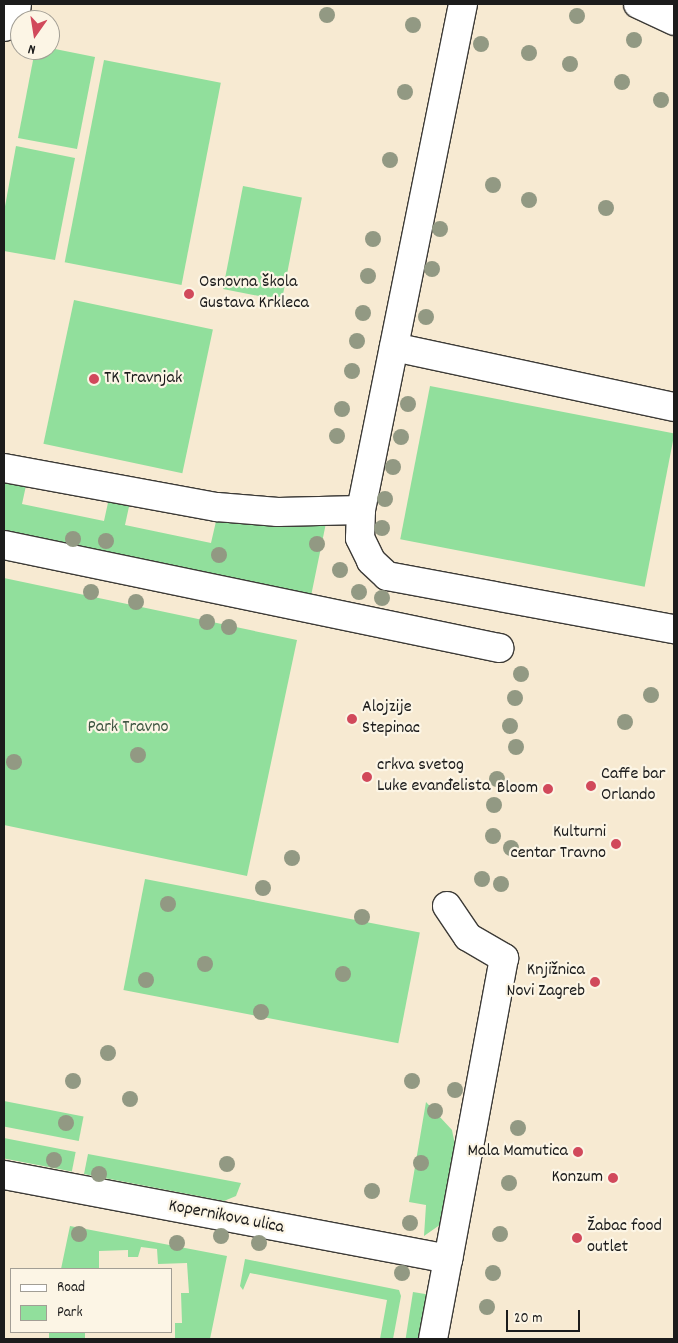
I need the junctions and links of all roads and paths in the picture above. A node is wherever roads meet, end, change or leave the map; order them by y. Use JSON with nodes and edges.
{"nodes":[{"id":1,"x":17,"y":4,"type":"edge"},
{"id":2,"x":463,"y":4,"type":"edge"},
{"id":3,"x":638,"y":4,"type":"edge"},
{"id":4,"x":674,"y":21,"type":"edge"},
{"id":5,"x":4,"y":27,"type":"edge"},
{"id":6,"x":394,"y":347,"type":"junction"},
{"id":7,"x":674,"y":407,"type":"edge"},
{"id":8,"x":4,"y":468,"type":"edge"},
{"id":9,"x":361,"y":510,"type":"junction"},
{"id":10,"x":4,"y":545,"type":"edge"},
{"id":11,"x":674,"y":628,"type":"edge"},
{"id":12,"x":499,"y":648,"type":"dead end"},
{"id":13,"x":447,"y":906,"type":"dead end"},
{"id":14,"x":4,"y":1175,"type":"edge"},
{"id":15,"x":448,"y":1259,"type":"junction"},
{"id":16,"x":433,"y":1339,"type":"edge"}],
"edges":[{"from":1,"to":5,"type":"street"},
{"from":2,"to":6,"type":"street"},
{"from":3,"to":4,"type":"street"},
{"from":6,"to":7,"type":"street"},
{"from":6,"to":9,"type":"street"},
{"from":8,"to":9,"type":"street"},
{"from":9,"to":11,"type":"street"},
{"from":10,"to":12,"type":"street"},
{"from":13,"to":15,"type":"street"},
{"from":14,"to":15,"type":"street","name":"Kopernikova ulica"},
{"from":15,"to":16,"type":"street"}]}
